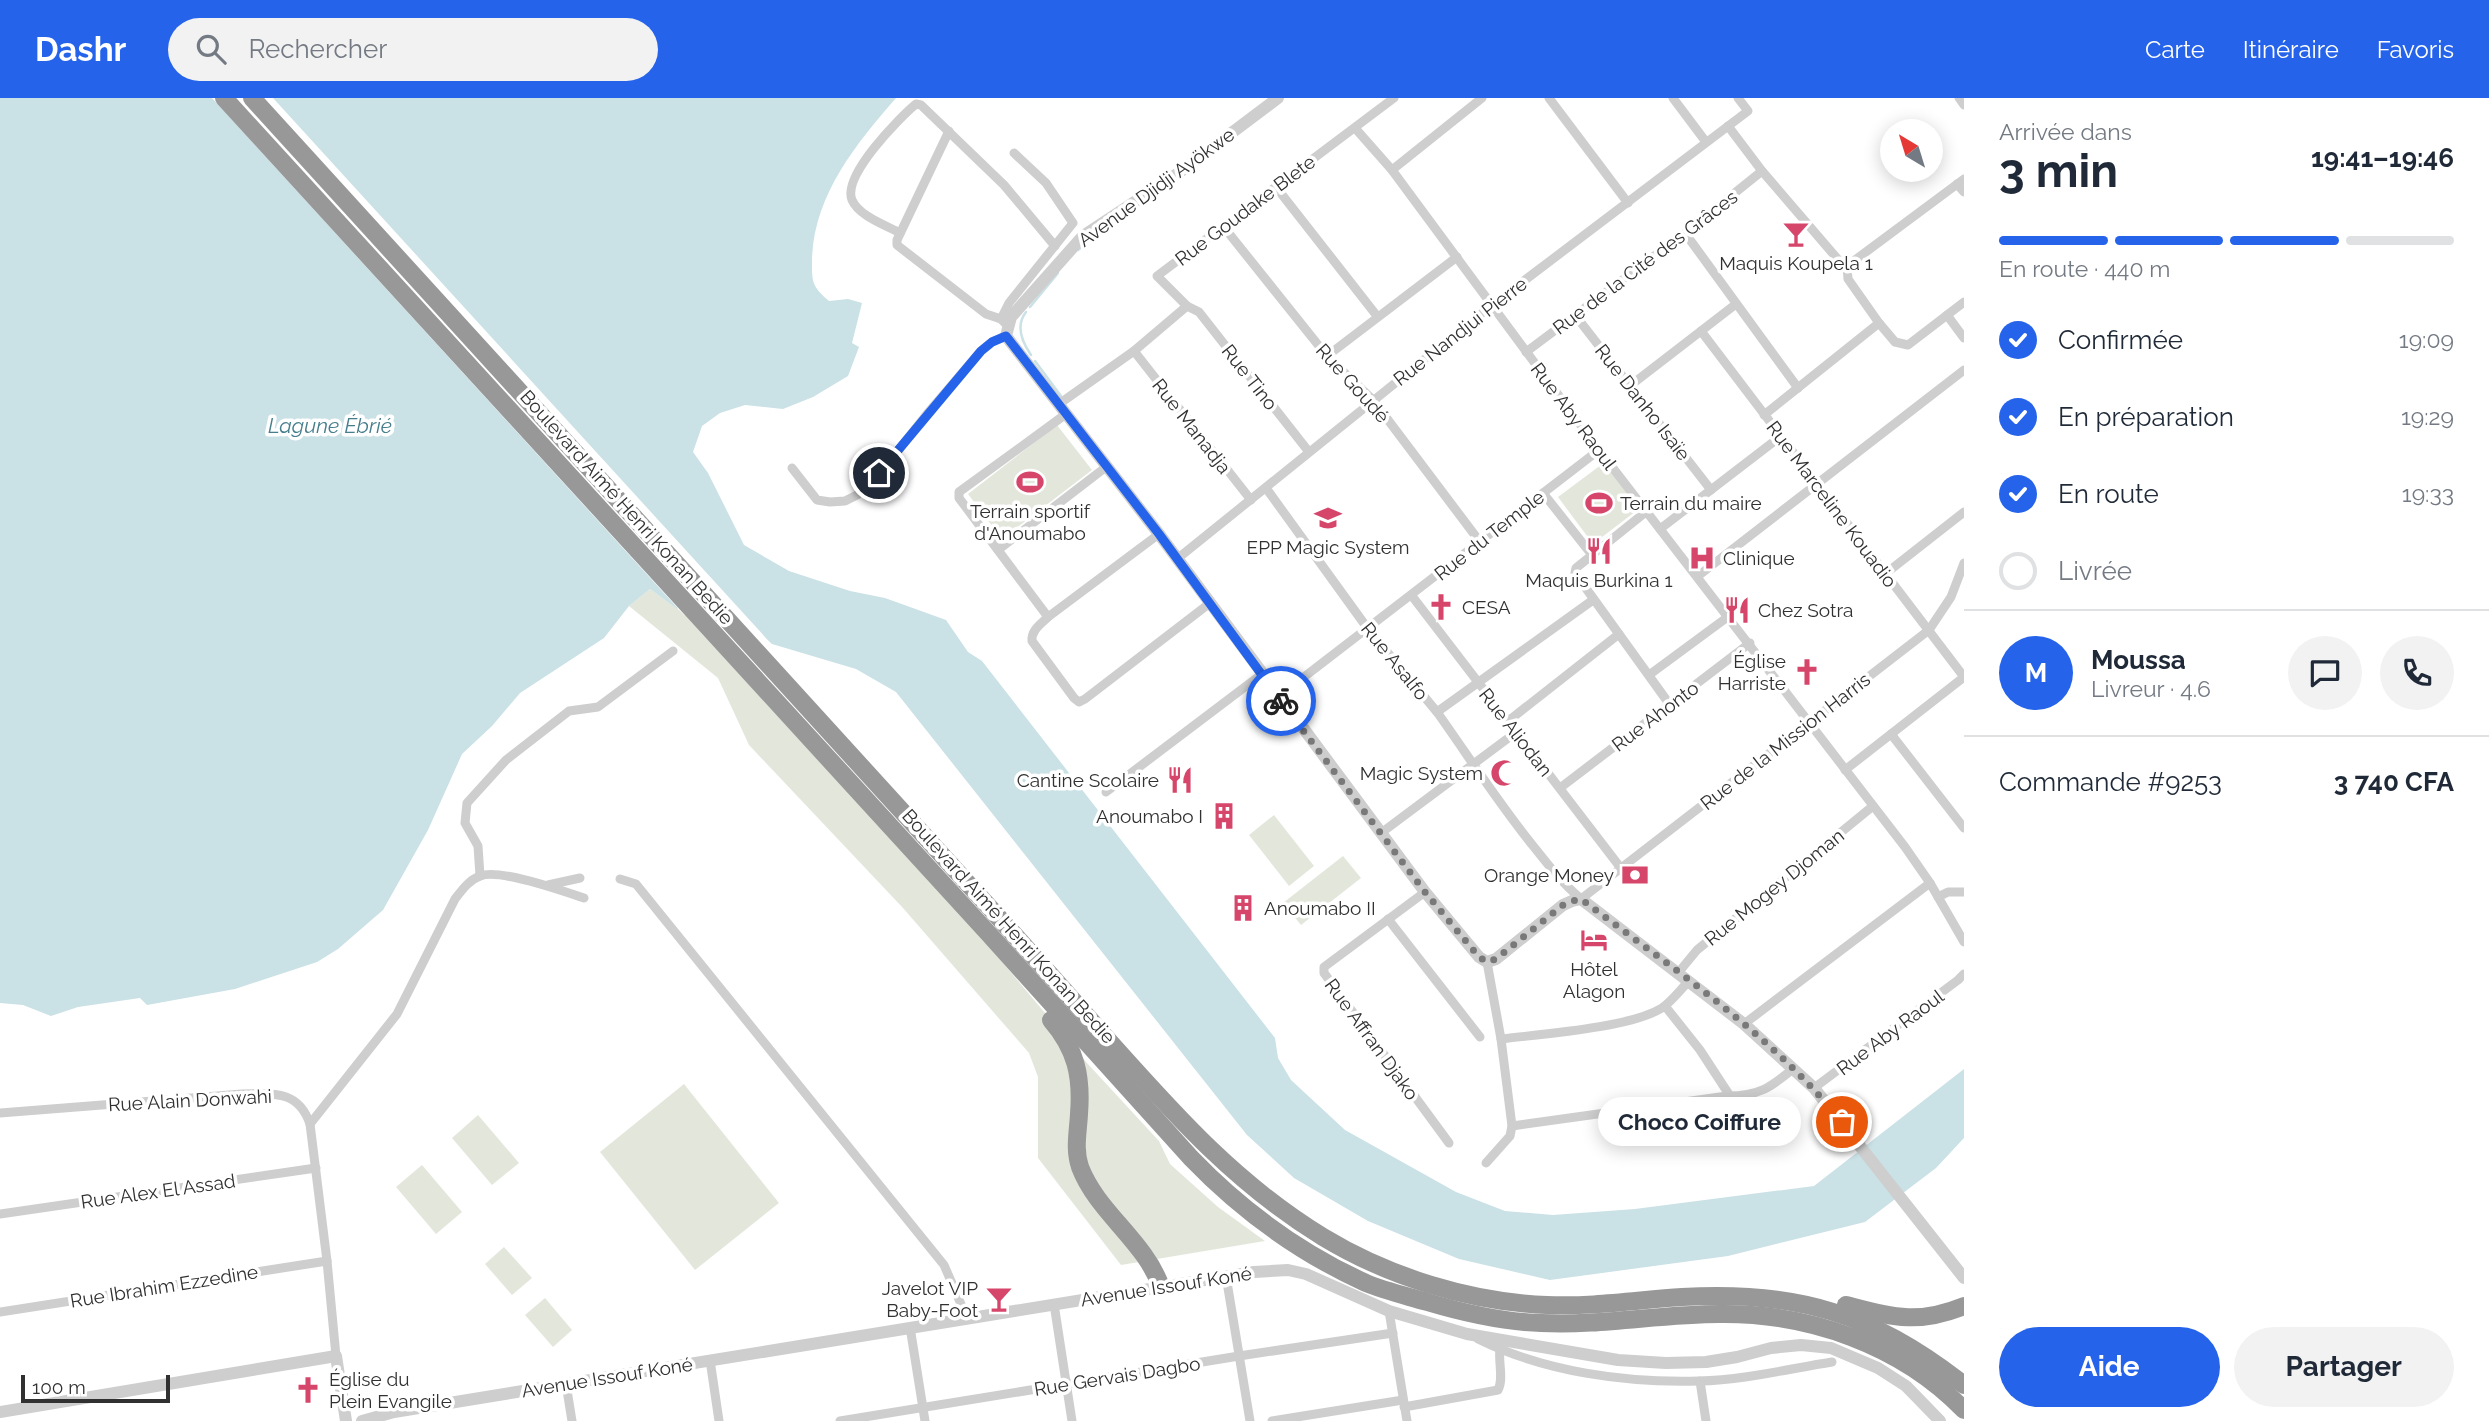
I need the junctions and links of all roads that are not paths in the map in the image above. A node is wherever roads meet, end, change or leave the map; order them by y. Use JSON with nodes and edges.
{"nodes":[{"id":1,"x":224,"y":98,"type":"edge"},
{"id":2,"x":252,"y":98,"type":"edge"},
{"id":3,"x":1278,"y":98,"type":"edge"},
{"id":4,"x":1394,"y":98,"type":"edge"},
{"id":5,"x":1482,"y":98,"type":"edge"},
{"id":6,"x":1549,"y":98,"type":"edge"},
{"id":7,"x":1673,"y":98,"type":"edge"},
{"id":8,"x":1738,"y":98,"type":"edge"},
{"id":9,"x":1959,"y":98,"type":"edge"},
{"id":10,"x":1964,"y":105,"type":"edge"},
{"id":11,"x":1728,"y":126,"type":"junction"},
{"id":12,"x":1355,"y":128,"type":"junction"},
{"id":13,"x":948,"y":131,"type":"junction"},
{"id":14,"x":1706,"y":142,"type":"junction"},
{"id":15,"x":1014,"y":153,"type":"dead end"},
{"id":16,"x":1392,"y":170,"type":"junction"},
{"id":17,"x":1762,"y":171,"type":"junction"},
{"id":18,"x":1961,"y":182,"type":"edge"},
{"id":19,"x":1276,"y":187,"type":"junction"},
{"id":20,"x":1964,"y":192,"type":"edge"},
{"id":21,"x":1629,"y":202,"type":"junction"},
{"id":22,"x":1223,"y":226,"type":"junction"},
{"id":23,"x":900,"y":233,"type":"junction"},
{"id":24,"x":1685,"y":233,"type":"junction"},
{"id":25,"x":1055,"y":247,"type":"junction"},
{"id":26,"x":1457,"y":257,"type":"junction"},
{"id":27,"x":1847,"y":266,"type":"junction"},
{"id":28,"x":1964,"y":302,"type":"edge"},
{"id":29,"x":1736,"y":304,"type":"junction"},
{"id":30,"x":1492,"y":305,"type":"junction"},
{"id":31,"x":1187,"y":306,"type":"junction"},
{"id":32,"x":1575,"y":315,"type":"junction"},
{"id":33,"x":1947,"y":315,"type":"junction"},
{"id":34,"x":1377,"y":316,"type":"junction"},
{"id":35,"x":1879,"y":323,"type":"junction"},
{"id":36,"x":1005,"y":326,"type":"junction"},
{"id":37,"x":1701,"y":331,"type":"junction"},
{"id":38,"x":1964,"y":338,"type":"edge"},
{"id":39,"x":1134,"y":351,"type":"junction"},
{"id":40,"x":1526,"y":352,"type":"junction"},
{"id":41,"x":1328,"y":356,"type":"junction"},
{"id":42,"x":1964,"y":370,"type":"edge"},
{"id":43,"x":1631,"y":385,"type":"junction"},
{"id":44,"x":1798,"y":388,"type":"junction"},
{"id":45,"x":1373,"y":400,"type":"junction"},
{"id":46,"x":1063,"y":409,"type":"junction"},
{"id":47,"x":1764,"y":415,"type":"junction"},
{"id":48,"x":1781,"y":436,"type":"junction"},
{"id":49,"x":1600,"y":450,"type":"junction"},
{"id":50,"x":1310,"y":452,"type":"junction"},
{"id":51,"x":1106,"y":467,"type":"junction"},
{"id":52,"x":792,"y":468,"type":"dead end"},
{"id":53,"x":1817,"y":484,"type":"junction"},
{"id":54,"x":1266,"y":488,"type":"junction"},
{"id":55,"x":1711,"y":490,"type":"junction"},
{"id":56,"x":1543,"y":493,"type":"junction"},
{"id":57,"x":1251,"y":500,"type":"junction"},
{"id":58,"x":1647,"y":511,"type":"junction"},
{"id":59,"x":1964,"y":512,"type":"edge"},
{"id":60,"x":1660,"y":528,"type":"junction"},
{"id":61,"x":1159,"y":534,"type":"junction"},
{"id":62,"x":1480,"y":542,"type":"junction"},
{"id":63,"x":998,"y":550,"type":"junction"},
{"id":64,"x":1592,"y":555,"type":"junction"},
{"id":65,"x":1177,"y":559,"type":"junction"},
{"id":66,"x":1964,"y":563,"type":"edge"},
{"id":67,"x":1885,"y":574,"type":"junction"},
{"id":68,"x":1698,"y":576,"type":"junction"},
{"id":69,"x":1412,"y":596,"type":"junction"},
{"id":70,"x":1593,"y":600,"type":"junction"},
{"id":71,"x":1210,"y":603,"type":"junction"},
{"id":72,"x":1729,"y":616,"type":"junction"},
{"id":73,"x":1048,"y":617,"type":"junction"},
{"id":74,"x":1368,"y":629,"type":"junction"},
{"id":75,"x":1928,"y":630,"type":"junction"},
{"id":76,"x":1619,"y":634,"type":"junction"},
{"id":77,"x":1750,"y":643,"type":"junction"},
{"id":78,"x":673,"y":652,"type":"dead end"},
{"id":79,"x":1262,"y":674,"type":"junction"},
{"id":80,"x":1649,"y":675,"type":"junction"},
{"id":81,"x":1964,"y":677,"type":"edge"},
{"id":82,"x":1477,"y":682,"type":"junction"},
{"id":83,"x":1278,"y":697,"type":"junction"},
{"id":84,"x":788,"y":700,"type":"junction"},
{"id":85,"x":1670,"y":705,"type":"junction"},
{"id":86,"x":1437,"y":712,"type":"junction"},
{"id":87,"x":1507,"y":722,"type":"junction"},
{"id":88,"x":1810,"y":722,"type":"junction"},
{"id":89,"x":1515,"y":733,"type":"junction"},
{"id":90,"x":1891,"y":734,"type":"junction"},
{"id":91,"x":1474,"y":763,"type":"junction"},
{"id":92,"x":1844,"y":770,"type":"junction"},
{"id":93,"x":1560,"y":788,"type":"junction"},
{"id":94,"x":1106,"y":792,"type":"dead end"},
{"id":95,"x":1873,"y":806,"type":"junction"},
{"id":96,"x":1964,"y":828,"type":"edge"},
{"id":97,"x":1381,"y":833,"type":"junction"},
{"id":98,"x":1620,"y":867,"type":"junction"},
{"id":99,"x":480,"y":876,"type":"junction"},
{"id":100,"x":580,"y":878,"type":"dead end"},
{"id":101,"x":620,"y":878,"type":"dead end"},
{"id":102,"x":1930,"y":883,"type":"junction"},
{"id":103,"x":546,"y":885,"type":"junction"},
{"id":104,"x":1425,"y":892,"type":"junction"},
{"id":105,"x":1964,"y":892,"type":"edge"},
{"id":106,"x":1938,"y":897,"type":"junction"},
{"id":107,"x":584,"y":898,"type":"dead end"},
{"id":108,"x":1581,"y":899,"type":"junction"},
{"id":109,"x":1388,"y":919,"type":"junction"},
{"id":110,"x":988,"y":933,"type":"junction"},
{"id":111,"x":1963,"y":937,"type":"edge"},
{"id":112,"x":1487,"y":962,"type":"junction"},
{"id":113,"x":1678,"y":973,"type":"junction"},
{"id":114,"x":1964,"y":974,"type":"edge"},
{"id":115,"x":1689,"y":981,"type":"junction"},
{"id":116,"x":1665,"y":1006,"type":"junction"},
{"id":117,"x":1744,"y":1024,"type":"junction"},
{"id":118,"x":1480,"y":1037,"type":"dead end"},
{"id":119,"x":1501,"y":1039,"type":"junction"},
{"id":120,"x":1794,"y":1069,"type":"junction"},
{"id":121,"x":1814,"y":1088,"type":"junction"},
{"id":122,"x":1730,"y":1096,"type":"junction"},
{"id":123,"x":0,"y":1113,"type":"edge"},
{"id":124,"x":310,"y":1124,"type":"junction"},
{"id":125,"x":1512,"y":1126,"type":"junction"},
{"id":126,"x":1449,"y":1143,"type":"dead end"},
{"id":127,"x":1486,"y":1163,"type":"dead end"},
{"id":128,"x":316,"y":1168,"type":"junction"},
{"id":129,"x":0,"y":1214,"type":"edge"},
{"id":130,"x":327,"y":1261,"type":"junction"},
{"id":131,"x":1226,"y":1276,"type":"junction"},
{"id":132,"x":1964,"y":1278,"type":"edge"},
{"id":133,"x":1161,"y":1287,"type":"junction"},
{"id":134,"x":1054,"y":1304,"type":"junction"},
{"id":135,"x":1805,"y":1304,"type":"junction"},
{"id":136,"x":1964,"y":1306,"type":"edge"},
{"id":137,"x":1389,"y":1311,"type":"junction"},
{"id":138,"x":0,"y":1312,"type":"edge"},
{"id":139,"x":967,"y":1318,"type":"junction"},
{"id":140,"x":910,"y":1327,"type":"junction"},
{"id":141,"x":1393,"y":1333,"type":"junction"},
{"id":142,"x":1467,"y":1334,"type":"junction"},
{"id":143,"x":1500,"y":1349,"type":"junction"},
{"id":144,"x":335,"y":1352,"type":"junction"},
{"id":145,"x":1239,"y":1356,"type":"junction"},
{"id":146,"x":710,"y":1360,"type":"junction"},
{"id":147,"x":1832,"y":1362,"type":"dead end"},
{"id":148,"x":1700,"y":1381,"type":"junction"},
{"id":149,"x":566,"y":1384,"type":"junction"},
{"id":150,"x":1066,"y":1384,"type":"junction"},
{"id":151,"x":1964,"y":1385,"type":"edge"},
{"id":152,"x":1404,"y":1403,"type":"junction"},
{"id":153,"x":923,"y":1408,"type":"junction"},
{"id":154,"x":1964,"y":1410,"type":"edge"},
{"id":155,"x":0,"y":1412,"type":"edge"},
{"id":156,"x":346,"y":1421,"type":"edge"},
{"id":157,"x":362,"y":1421,"type":"edge"},
{"id":158,"x":572,"y":1421,"type":"edge"},
{"id":159,"x":719,"y":1421,"type":"edge"},
{"id":160,"x":840,"y":1421,"type":"edge"},
{"id":161,"x":925,"y":1421,"type":"edge"},
{"id":162,"x":1072,"y":1421,"type":"edge"},
{"id":163,"x":1250,"y":1421,"type":"edge"},
{"id":164,"x":1272,"y":1421,"type":"edge"},
{"id":165,"x":1406,"y":1421,"type":"edge"},
{"id":166,"x":1706,"y":1421,"type":"edge"},
{"id":167,"x":1940,"y":1421,"type":"edge"}],
"edges":[{"from":1,"to":84,"type":"highway","name":"Boulevard Aimé Henri Konan Bedie"},
{"from":2,"to":84,"type":"highway","name":"Boulevard Aimé Henri Konan Bedie"},
{"from":3,"to":36,"type":"street","name":"Avenue Djidji Ayökwe"},
{"from":4,"to":12,"type":"street","name":"Rue Goudake Blete"},
{"from":5,"to":16,"type":"street"},
{"from":6,"to":21,"type":"street"},
{"from":7,"to":14,"type":"street"},
{"from":8,"to":11,"type":"street","name":"Rue Nandjui Pierre"},
{"from":9,"to":10,"type":"street"},
{"from":11,"to":14,"type":"street","name":"Rue Nandjui Pierre"},
{"from":11,"to":17,"type":"street"},
{"from":12,"to":16,"type":"street","name":"Rue Aby Raoul"},
{"from":12,"to":19,"type":"street","name":"Rue Goudake Blete"},
{"from":13,"to":23,"type":"street"},
{"from":13,"to":23,"type":"street"},
{"from":13,"to":25,"type":"street"},
{"from":14,"to":21,"type":"street","name":"Rue Nandjui Pierre"},
{"from":15,"to":25,"type":"street"},
{"from":16,"to":26,"type":"street","name":"Rue Aby Raoul"},
{"from":17,"to":24,"type":"street","name":"Rue de la Cité des Grâces"},
{"from":17,"to":27,"type":"street"},
{"from":18,"to":20,"type":"street"},
{"from":18,"to":27,"type":"street"},
{"from":19,"to":22,"type":"street","name":"Rue Goudake Blete"},
{"from":19,"to":34,"type":"street"},
{"from":21,"to":30,"type":"street","name":"Rue Nandjui Pierre"},
{"from":22,"to":31,"type":"street","name":"Rue Goudake Blete"},
{"from":22,"to":41,"type":"street","name":"Rue Goudé"},
{"from":23,"to":36,"type":"street"},
{"from":24,"to":29,"type":"street"},
{"from":24,"to":32,"type":"street","name":"Rue de la Cité des Grâces"},
{"from":25,"to":36,"type":"street"},
{"from":26,"to":30,"type":"street","name":"Rue Aby Raoul"},
{"from":26,"to":34,"type":"street"},
{"from":27,"to":35,"type":"street"},
{"from":28,"to":33,"type":"street"},
{"from":29,"to":37,"type":"street"},
{"from":29,"to":44,"type":"street"},
{"from":30,"to":40,"type":"street","name":"Rue Aby Raoul"},
{"from":30,"to":45,"type":"street","name":"Rue Nandjui Pierre"},
{"from":31,"to":39,"type":"street"},
{"from":31,"to":50,"type":"street","name":"Rue Tino"},
{"from":32,"to":40,"type":"street","name":"Rue de la Cité des Grâces"},
{"from":32,"to":43,"type":"street","name":"Rue Danho Isaïe"},
{"from":33,"to":35,"type":"street"},
{"from":33,"to":38,"type":"street"},
{"from":34,"to":41,"type":"street"},
{"from":35,"to":44,"type":"street"},
{"from":36,"to":46,"type":"street"},
{"from":36,"to":52,"type":"street"},
{"from":37,"to":43,"type":"street"},
{"from":37,"to":47,"type":"street","name":"Rue Marceline Kouadio"},
{"from":39,"to":46,"type":"street"},
{"from":39,"to":57,"type":"street","name":"Rue Manadja"},
{"from":40,"to":49,"type":"street","name":"Rue Aby Raoul"},
{"from":41,"to":45,"type":"street","name":"Rue Goudé"},
{"from":42,"to":53,"type":"street"},
{"from":43,"to":55,"type":"street","name":"Rue Danho Isaïe"},
{"from":44,"to":47,"type":"street"},
{"from":45,"to":50,"type":"street","name":"Rue Nandjui Pierre"},
{"from":45,"to":62,"type":"street","name":"Rue Goudé"},
{"from":46,"to":51,"type":"street"},
{"from":46,"to":63,"type":"street"},
{"from":47,"to":48,"type":"street","name":"Rue Marceline Kouadio"},
{"from":48,"to":53,"type":"street","name":"Rue Marceline Kouadio"},
{"from":48,"to":55,"type":"street"},
{"from":49,"to":56,"type":"street","name":"Rue du Temple"},
{"from":49,"to":58,"type":"street","name":"Rue Aby Raoul"},
{"from":50,"to":54,"type":"street","name":"Rue Nandjui Pierre"},
{"from":51,"to":61,"type":"street"},
{"from":51,"to":63,"type":"street"},
{"from":53,"to":67,"type":"street","name":"Rue Marceline Kouadio"},
{"from":53,"to":68,"type":"street"},
{"from":54,"to":57,"type":"street","name":"Rue Nandjui Pierre"},
{"from":54,"to":74,"type":"street","name":"Rue Asalfo"},
{"from":55,"to":60,"type":"street"},
{"from":56,"to":62,"type":"street","name":"Rue du Temple"},
{"from":56,"to":64,"type":"street"},
{"from":57,"to":65,"type":"street","name":"Rue Nandjui Pierre"},
{"from":58,"to":60,"type":"street","name":"Rue Aby Raoul"},
{"from":58,"to":64,"type":"street"},
{"from":59,"to":67,"type":"street"},
{"from":60,"to":68,"type":"street","name":"Rue Aby Raoul"},
{"from":61,"to":65,"type":"street"},
{"from":61,"to":73,"type":"street"},
{"from":62,"to":69,"type":"street","name":"Rue du Temple"},
{"from":63,"to":73,"type":"street"},
{"from":64,"to":70,"type":"street"},
{"from":65,"to":71,"type":"street"},
{"from":66,"to":75,"type":"street","name":"Rue de la Mission Harris"},
{"from":67,"to":75,"type":"street","name":"Rue Marceline Kouadio"},
{"from":68,"to":72,"type":"street","name":"Rue Aby Raoul"},
{"from":69,"to":74,"type":"street","name":"Rue du Temple"},
{"from":69,"to":82,"type":"street","name":"Rue Aliodan"},
{"from":70,"to":76,"type":"street"},
{"from":70,"to":82,"type":"street","name":"Rue Asalfo"},
{"from":71,"to":73,"type":"street"},
{"from":71,"to":79,"type":"street"},
{"from":72,"to":77,"type":"street","name":"Rue Aby Raoul"},
{"from":72,"to":80,"type":"street"},
{"from":74,"to":83,"type":"street","name":"Rue du Temple"},
{"from":74,"to":86,"type":"street","name":"Rue Asalfo"},
{"from":75,"to":81,"type":"street","name":"Rue Marceline Kouadio"},
{"from":75,"to":88,"type":"street","name":"Rue de la Mission Harris"},
{"from":76,"to":80,"type":"street"},
{"from":76,"to":87,"type":"street"},
{"from":77,"to":85,"type":"street","name":"Rue Ahonto"},
{"from":77,"to":88,"type":"street","name":"Rue Aby Raoul"},
{"from":78,"to":99,"type":"street"},
{"from":79,"to":83,"type":"street"},
{"from":79,"to":94,"type":"street"},
{"from":80,"to":85,"type":"street"},
{"from":81,"to":90,"type":"street"},
{"from":82,"to":86,"type":"street","name":"Rue Asalfo"},
{"from":82,"to":87,"type":"street","name":"Rue Aliodan"},
{"from":83,"to":97,"type":"street"},
{"from":84,"to":110,"type":"highway","name":"Boulevard Aimé Henri Konan Bedie"},
{"from":84,"to":135,"type":"highway","name":"Boulevard Aimé Henri Konan Bedie"},
{"from":85,"to":93,"type":"street","name":"Rue Ahonto"},
{"from":86,"to":91,"type":"street"},
{"from":87,"to":89,"type":"street","name":"Rue Aliodan"},
{"from":88,"to":92,"type":"street","name":"Rue Aby Raoul"},
{"from":88,"to":98,"type":"street","name":"Rue de la Mission Harris"},
{"from":89,"to":91,"type":"street"},
{"from":89,"to":93,"type":"street","name":"Rue Aliodan"},
{"from":90,"to":92,"type":"street"},
{"from":90,"to":96,"type":"street"},
{"from":91,"to":97,"type":"street"},
{"from":91,"to":108,"type":"street"},
{"from":92,"to":95,"type":"street","name":"Rue Aby Raoul"},
{"from":93,"to":98,"type":"street","name":"Rue Aliodan"},
{"from":95,"to":102,"type":"street","name":"Rue Aby Raoul"},
{"from":95,"to":113,"type":"street","name":"Rue Mogey Djoman"},
{"from":97,"to":104,"type":"street"},
{"from":98,"to":108,"type":"street","name":"Rue de la Mission Harris"},
{"from":99,"to":103,"type":"street"},
{"from":99,"to":124,"type":"street"},
{"from":100,"to":103,"type":"street"},
{"from":101,"to":139,"type":"street"},
{"from":102,"to":106,"type":"street","name":"Rue Aby Raoul"},
{"from":102,"to":117,"type":"street"},
{"from":103,"to":107,"type":"street"},
{"from":104,"to":109,"type":"street","name":"Rue Affran Djako"},
{"from":104,"to":112,"type":"street"},
{"from":105,"to":106,"type":"street"},
{"from":106,"to":111,"type":"street","name":"Rue Aby Raoul"},
{"from":108,"to":112,"type":"street"},
{"from":108,"to":113,"type":"street"},
{"from":109,"to":118,"type":"street"},
{"from":109,"to":126,"type":"street","name":"Rue Affran Djako"},
{"from":110,"to":133,"type":"highway"},
{"from":110,"to":154,"type":"highway","name":"Boulevard Aimé Henri Konan Bedie"},
{"from":112,"to":119,"type":"street"},
{"from":113,"to":115,"type":"street"},
{"from":114,"to":121,"type":"street","name":"Rue Aby Raoul"},
{"from":115,"to":116,"type":"street"},
{"from":115,"to":117,"type":"street"},
{"from":116,"to":119,"type":"street"},
{"from":116,"to":122,"type":"street"},
{"from":117,"to":120,"type":"street"},
{"from":119,"to":125,"type":"street"},
{"from":120,"to":121,"type":"street"},
{"from":120,"to":122,"type":"street"},
{"from":121,"to":132,"type":"street"},
{"from":122,"to":125,"type":"street"},
{"from":123,"to":124,"type":"street","name":"Rue Alain Donwahi"},
{"from":124,"to":128,"type":"street","name":"Rue Alain Donwahi"},
{"from":125,"to":127,"type":"street"},
{"from":128,"to":129,"type":"street","name":"Rue Alex El Assad"},
{"from":128,"to":130,"type":"street","name":"Rue Alain Donwahi"},
{"from":130,"to":138,"type":"street","name":"Rue Ibrahim Ezzedine"},
{"from":130,"to":144,"type":"street","name":"Rue Alain Donwahi"},
{"from":131,"to":133,"type":"street","name":"Avenue Issouf Koné"},
{"from":131,"to":137,"type":"street","name":"Avenue Issouf Koné"},
{"from":131,"to":145,"type":"street"},
{"from":133,"to":134,"type":"street","name":"Avenue Issouf Koné"},
{"from":134,"to":139,"type":"street","name":"Avenue Issouf Koné"},
{"from":134,"to":150,"type":"street"},
{"from":135,"to":136,"type":"highway"},
{"from":135,"to":151,"type":"highway","name":"Boulevard Aimé Henri Konan Bedie"},
{"from":137,"to":141,"type":"street"},
{"from":137,"to":142,"type":"street","name":"Avenue Issouf Koné"},
{"from":139,"to":140,"type":"street","name":"Avenue Issouf Koné"},
{"from":140,"to":146,"type":"street","name":"Avenue Issouf Koné"},
{"from":140,"to":153,"type":"street"},
{"from":141,"to":145,"type":"street","name":"Rue Gervais Dagbo"},
{"from":141,"to":152,"type":"street"},
{"from":142,"to":143,"type":"street"},
{"from":142,"to":167,"type":"street","name":"Avenue Issouf Koné"},
{"from":143,"to":148,"type":"street"},
{"from":143,"to":152,"type":"street"},
{"from":144,"to":155,"type":"street"},
{"from":144,"to":156,"type":"street"},
{"from":145,"to":150,"type":"street","name":"Rue Gervais Dagbo"},
{"from":145,"to":163,"type":"street"},
{"from":146,"to":149,"type":"street","name":"Avenue Issouf Koné"},
{"from":146,"to":159,"type":"street"},
{"from":147,"to":148,"type":"street"},
{"from":148,"to":166,"type":"street"},
{"from":149,"to":157,"type":"street","name":"Avenue Issouf Koné"},
{"from":149,"to":158,"type":"street"},
{"from":150,"to":153,"type":"street","name":"Rue Gervais Dagbo"},
{"from":150,"to":162,"type":"street"},
{"from":152,"to":164,"type":"street"},
{"from":152,"to":165,"type":"street"},
{"from":153,"to":160,"type":"street","name":"Rue Gervais Dagbo"},
{"from":153,"to":161,"type":"street"}]}
